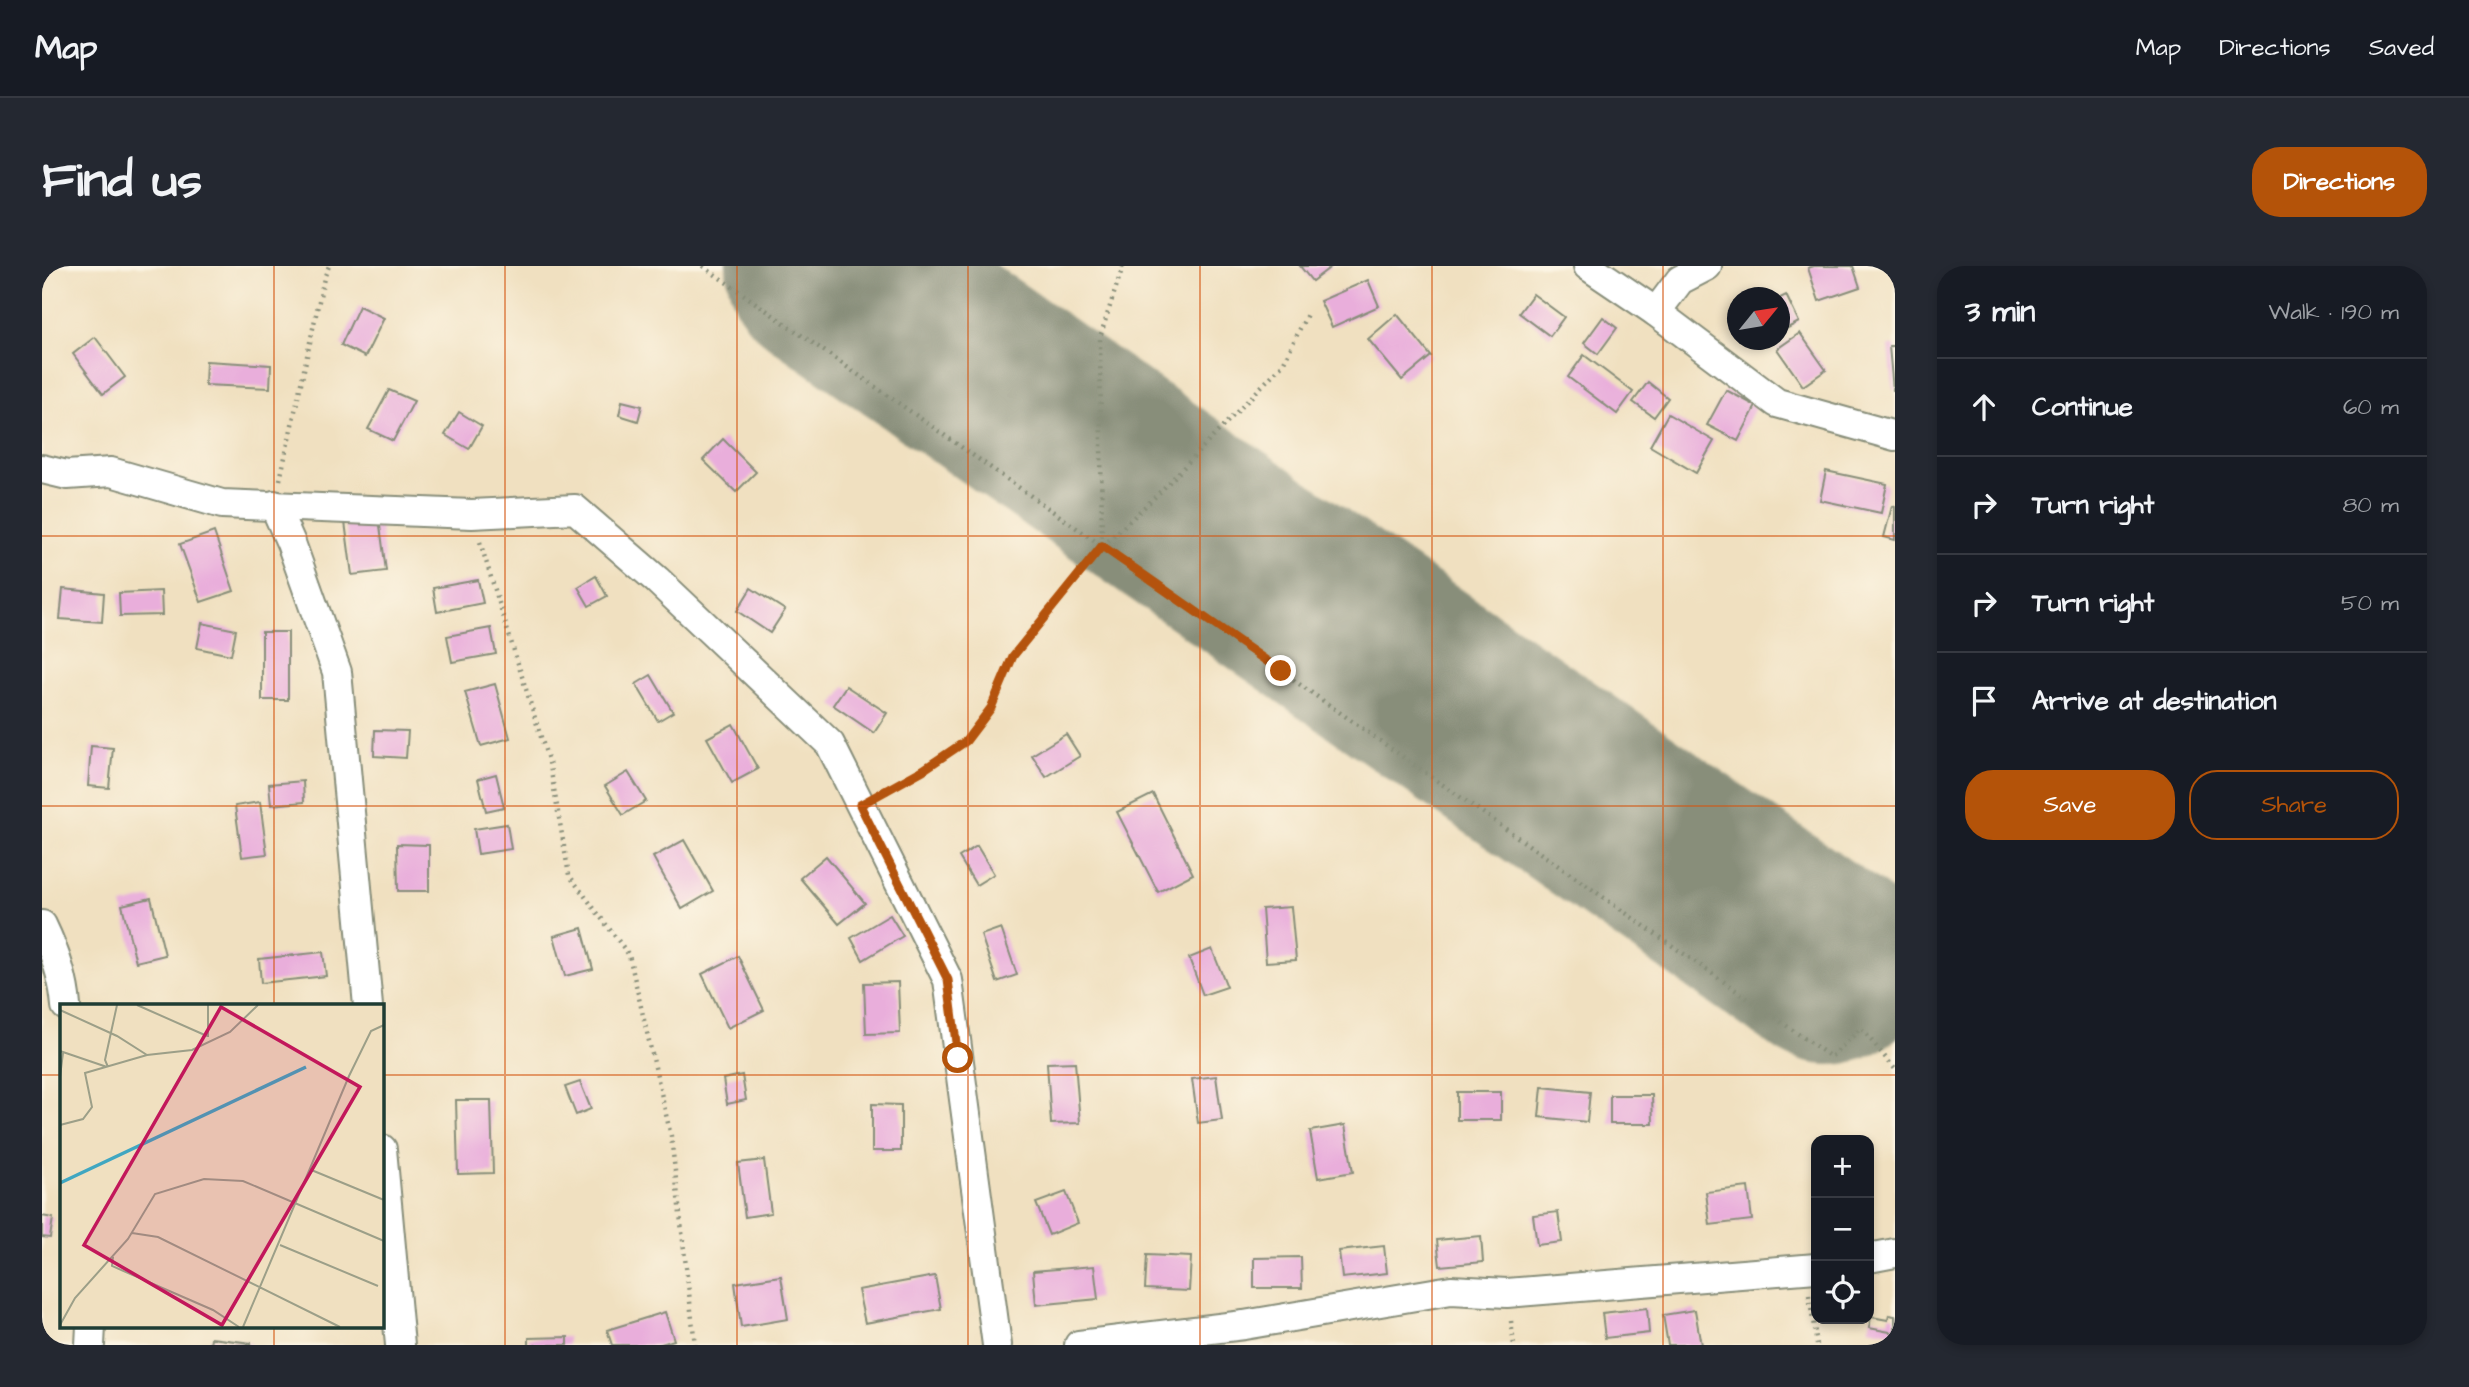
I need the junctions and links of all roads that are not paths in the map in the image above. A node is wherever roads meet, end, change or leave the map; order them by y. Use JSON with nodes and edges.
{"nodes":[{"id":1,"x":1588,"y":266,"type":"edge"},
{"id":2,"x":1707,"y":266,"type":"edge"},
{"id":3,"x":1679,"y":273,"type":"edge"},
{"id":4,"x":1656,"y":312,"type":"junction"},
{"id":5,"x":1895,"y":436,"type":"edge"},
{"id":6,"x":50,"y":476,"type":"edge"},
{"id":7,"x":274,"y":505,"type":"junction"},
{"id":8,"x":42,"y":925,"type":"edge"},
{"id":9,"x":66,"y":1004,"type":"edge"},
{"id":10,"x":368,"y":1004,"type":"edge"},
{"id":11,"x":383,"y":1160,"type":"edge"},
{"id":12,"x":1895,"y":1254,"type":"edge"},
{"id":13,"x":1874,"y":1257,"type":"edge"},
{"id":14,"x":1810,"y":1269,"type":"edge"},
{"id":15,"x":1245,"y":1335,"type":"edge"},
{"id":16,"x":400,"y":1345,"type":"edge"},
{"id":17,"x":997,"y":1345,"type":"edge"},
{"id":18,"x":1079,"y":1345,"type":"edge"}],
"edges":[{"from":1,"to":4,"type":"street"},
{"from":2,"to":3,"type":"street"},
{"from":3,"to":4,"type":"street"},
{"from":4,"to":5,"type":"street"},
{"from":6,"to":7,"type":"street"},
{"from":7,"to":10,"type":"street"},
{"from":7,"to":17,"type":"street"},
{"from":8,"to":9,"type":"street"},
{"from":11,"to":16,"type":"street"},
{"from":12,"to":13,"type":"street"},
{"from":14,"to":15,"type":"street"},
{"from":15,"to":18,"type":"street"}]}
